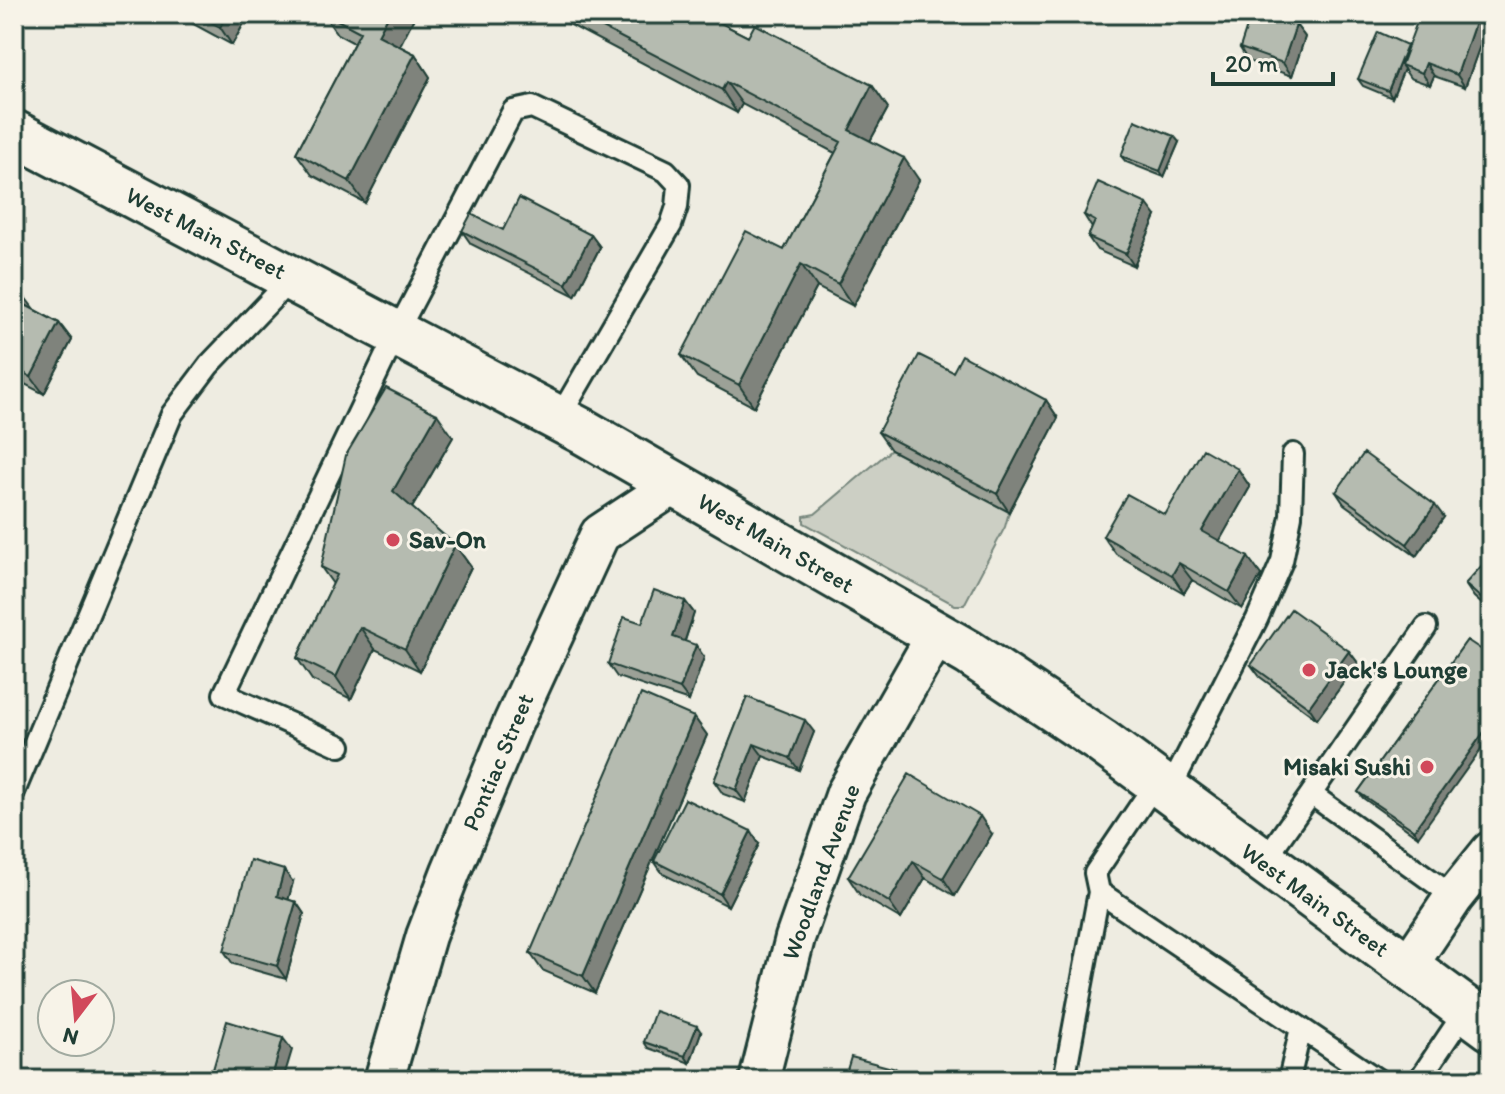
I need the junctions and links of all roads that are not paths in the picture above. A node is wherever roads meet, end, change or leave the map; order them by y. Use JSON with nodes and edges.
{"nodes":[{"id":1,"x":14,"y":133,"type":"edge"},
{"id":2,"x":293,"y":277,"type":"junction"},
{"id":3,"x":397,"y":332,"type":"junction"},
{"id":4,"x":559,"y":418,"type":"junction"},
{"id":5,"x":1293,"y":454,"type":"dead end"},
{"id":6,"x":674,"y":485,"type":"junction"},
{"id":7,"x":1426,"y":627,"type":"dead end"},
{"id":8,"x":937,"y":634,"type":"junction"},
{"id":9,"x":340,"y":746,"type":"dead end"},
{"id":10,"x":1163,"y":786,"type":"junction"},
{"id":11,"x":14,"y":792,"type":"edge"},
{"id":12,"x":1311,"y":794,"type":"junction"},
{"id":13,"x":1491,"y":851,"type":"edge"},
{"id":14,"x":1263,"y":862,"type":"junction"},
{"id":15,"x":1099,"y":892,"type":"junction"},
{"id":16,"x":1454,"y":897,"type":"junction"},
{"id":17,"x":1407,"y":967,"type":"junction"},
{"id":18,"x":1479,"y":1019,"type":"edge"},
{"id":19,"x":1301,"y":1028,"type":"junction"},
{"id":20,"x":384,"y":1080,"type":"edge"},
{"id":21,"x":759,"y":1080,"type":"edge"},
{"id":22,"x":1064,"y":1080,"type":"edge"},
{"id":23,"x":1289,"y":1080,"type":"edge"},
{"id":24,"x":1378,"y":1080,"type":"edge"},
{"id":25,"x":1419,"y":1080,"type":"edge"}],
"edges":[{"from":1,"to":2,"type":"main road","name":"West Main Street"},
{"from":2,"to":3,"type":"main road","name":"West Main Street"},
{"from":2,"to":11,"type":"lane"},
{"from":3,"to":4,"type":"main road","name":"West Main Street"},
{"from":3,"to":4,"type":"lane"},
{"from":3,"to":9,"type":"lane"},
{"from":4,"to":6,"type":"main road","name":"West Main Street"},
{"from":5,"to":10,"type":"lane"},
{"from":6,"to":8,"type":"main road","name":"West Main Street"},
{"from":6,"to":20,"type":"street","name":"Pontiac Street"},
{"from":7,"to":12,"type":"lane"},
{"from":8,"to":10,"type":"main road","name":"West Main Street"},
{"from":8,"to":21,"type":"street","name":"Woodland Avenue"},
{"from":10,"to":14,"type":"main road","name":"West Main Street"},
{"from":10,"to":15,"type":"lane"},
{"from":12,"to":14,"type":"lane"},
{"from":12,"to":16,"type":"lane"},
{"from":13,"to":16,"type":"street"},
{"from":14,"to":17,"type":"main road","name":"West Main Street"},
{"from":15,"to":19,"type":"lane"},
{"from":15,"to":22,"type":"lane"},
{"from":16,"to":17,"type":"street"},
{"from":17,"to":18,"type":"main road","name":"West Main Street"},
{"from":18,"to":25,"type":"lane"},
{"from":19,"to":23,"type":"lane"},
{"from":19,"to":24,"type":"lane"}]}
